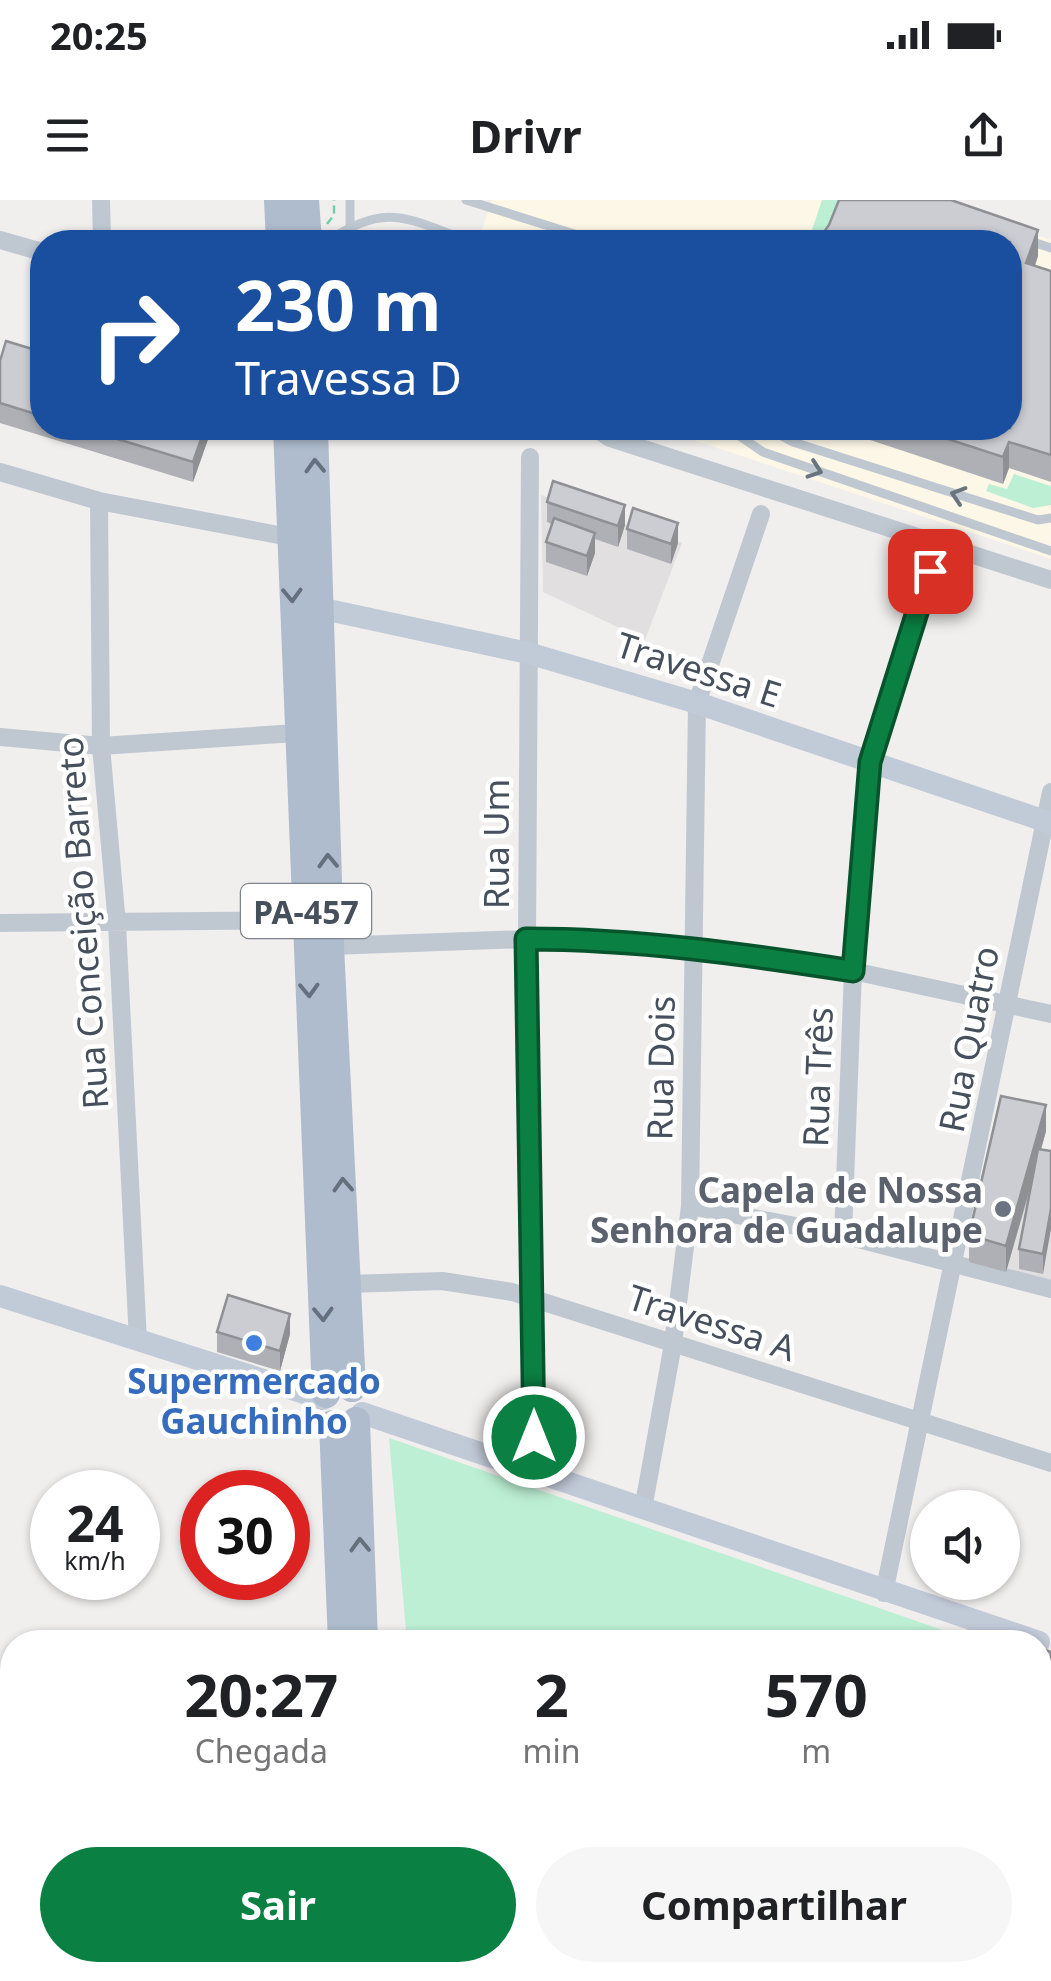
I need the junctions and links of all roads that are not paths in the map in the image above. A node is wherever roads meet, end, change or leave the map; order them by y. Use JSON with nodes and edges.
{"nodes":[{"id":1,"x":101,"y":200,"type":"edge"},
{"id":2,"x":278,"y":200,"type":"edge"},
{"id":3,"x":305,"y":200,"type":"edge"},
{"id":4,"x":350,"y":200,"type":"edge"},
{"id":5,"x":466,"y":200,"type":"edge"},
{"id":6,"x":350,"y":224,"type":"junction"},
{"id":7,"x":102,"y":230,"type":"edge"},
{"id":8,"x":279,"y":230,"type":"edge"},
{"id":9,"x":307,"y":230,"type":"edge"},
{"id":10,"x":342,"y":230,"type":"edge"},
{"id":11,"x":436,"y":230,"type":"edge"},
{"id":12,"x":562,"y":230,"type":"edge"},
{"id":13,"x":1022,"y":238,"type":"edge"},
{"id":14,"x":0,"y":240,"type":"edge"},
{"id":15,"x":1051,"y":248,"type":"edge"},
{"id":16,"x":30,"y":249,"type":"edge"},
{"id":17,"x":287,"y":440,"type":"edge"},
{"id":18,"x":314,"y":440,"type":"edge"},
{"id":19,"x":616,"y":440,"type":"edge"},
{"id":20,"x":635,"y":440,"type":"edge"},
{"id":21,"x":746,"y":440,"type":"edge"},
{"id":22,"x":789,"y":440,"type":"edge"},
{"id":23,"x":639,"y":448,"type":"junction"},
{"id":24,"x":530,"y":458,"type":"dead end"},
{"id":25,"x":0,"y":472,"type":"edge"},
{"id":26,"x":530,"y":485,"type":"junction"},
{"id":27,"x":551,"y":492,"type":"edge"},
{"id":28,"x":98,"y":501,"type":"junction"},
{"id":29,"x":760,"y":514,"type":"dead end"},
{"id":30,"x":1051,"y":518,"type":"edge"},
{"id":31,"x":289,"y":537,"type":"junction"},
{"id":32,"x":1051,"y":551,"type":"edge"},
{"id":33,"x":930,"y":571,"type":"dead end"},
{"id":34,"x":1051,"y":580,"type":"edge"},
{"id":35,"x":320,"y":608,"type":"junction"},
{"id":36,"x":528,"y":653,"type":"junction"},
{"id":37,"x":697,"y":703,"type":"junction"},
{"id":38,"x":297,"y":733,"type":"junction"},
{"id":39,"x":0,"y":737,"type":"edge"},
{"id":40,"x":101,"y":746,"type":"junction"},
{"id":41,"x":870,"y":762,"type":"junction"},
{"id":42,"x":1051,"y":792,"type":"edge"},
{"id":43,"x":1048,"y":822,"type":"edge"},
{"id":44,"x":306,"y":920,"type":"junction"},
{"id":45,"x":0,"y":923,"type":"edge"},
{"id":46,"x":117,"y":924,"type":"junction"},
{"id":47,"x":526,"y":939,"type":"junction"},
{"id":48,"x":330,"y":946,"type":"junction"},
{"id":49,"x":694,"y":946,"type":"junction"},
{"id":50,"x":853,"y":971,"type":"junction"},
{"id":51,"x":1008,"y":1004,"type":"junction"},
{"id":52,"x":1051,"y":1014,"type":"edge"},
{"id":53,"x":690,"y":1206,"type":"junction"},
{"id":54,"x":844,"y":1235,"type":"junction"},
{"id":55,"x":955,"y":1262,"type":"junction"},
{"id":56,"x":348,"y":1284,"type":"junction"},
{"id":57,"x":1051,"y":1289,"type":"edge"},
{"id":58,"x":0,"y":1296,"type":"edge"},
{"id":59,"x":534,"y":1300,"type":"junction"},
{"id":60,"x":138,"y":1341,"type":"junction"},
{"id":61,"x":673,"y":1344,"type":"junction"},
{"id":62,"x":342,"y":1407,"type":"junction"},
{"id":63,"x":918,"y":1421,"type":"junction"},
{"id":64,"x":1051,"y":1463,"type":"edge"},
{"id":65,"x":534,"y":1471,"type":"junction"},
{"id":66,"x":643,"y":1509,"type":"junction"},
{"id":67,"x":884,"y":1592,"type":"junction"},
{"id":68,"x":342,"y":1630,"type":"edge"},
{"id":69,"x":363,"y":1630,"type":"edge"},
{"id":70,"x":1000,"y":1630,"type":"edge"}],
"edges":[{"from":1,"to":7,"type":"street"},
{"from":2,"to":8,"type":"main road"},
{"from":3,"to":9,"type":"main road"},
{"from":4,"to":6,"type":"lane"},
{"from":5,"to":12,"type":"lane"},
{"from":6,"to":10,"type":"lane"},
{"from":6,"to":11,"type":"lane"},
{"from":13,"to":15,"type":"lane"},
{"from":14,"to":16,"type":"street"},
{"from":17,"to":31,"type":"main road","number":"PA-457"},
{"from":35,"to":18,"type":"main road","number":"PA-457","one_way":true},
{"from":19,"to":23,"type":"street"},
{"from":20,"to":23,"type":"street"},
{"from":21,"to":32,"type":"lane","one_way":true},
{"from":30,"to":22,"type":"lane","one_way":true},
{"from":23,"to":34,"type":"street"},
{"from":24,"to":26,"type":"street","name":"Rua Um"},
{"from":25,"to":28,"type":"street"},
{"from":26,"to":27,"type":"street"},
{"from":26,"to":36,"type":"street","name":"Rua Um"},
{"from":28,"to":31,"type":"street"},
{"from":28,"to":40,"type":"street","name":"Rua Conceição Barreto"},
{"from":29,"to":37,"type":"street","name":"Rua Dois"},
{"from":31,"to":38,"type":"main road","number":"PA-457","one_way":true},
{"from":33,"to":41,"type":"street","name":"Rua Três"},
{"from":35,"to":36,"type":"street","name":"Travessa E"},
{"from":48,"to":35,"type":"main road","number":"PA-457","one_way":true},
{"from":36,"to":37,"type":"street","name":"Travessa E"},
{"from":36,"to":47,"type":"street","name":"Rua Um"},
{"from":37,"to":41,"type":"street","name":"Travessa E"},
{"from":37,"to":49,"type":"street","name":"Rua Dois"},
{"from":38,"to":40,"type":"street"},
{"from":38,"to":44,"type":"main road","number":"PA-457"},
{"from":39,"to":40,"type":"street"},
{"from":40,"to":46,"type":"street","name":"Rua Conceição Barreto"},
{"from":41,"to":43,"type":"street","name":"Travessa E"},
{"from":41,"to":50,"type":"street","name":"Rua Três"},
{"from":42,"to":43,"type":"street","name":"Rua Quatro"},
{"from":43,"to":51,"type":"street","name":"Rua Quatro"},
{"from":44,"to":46,"type":"street"},
{"from":44,"to":62,"type":"main road","number":"PA-457","one_way":true},
{"from":45,"to":46,"type":"street"},
{"from":46,"to":60,"type":"street","name":"Rua Conceição Barreto"},
{"from":47,"to":48,"type":"street"},
{"from":47,"to":49,"type":"street"},
{"from":47,"to":59,"type":"street","name":"Rua Um"},
{"from":56,"to":48,"type":"main road","number":"PA-457","one_way":true},
{"from":49,"to":50,"type":"street"},
{"from":49,"to":53,"type":"street","name":"Rua Dois"},
{"from":50,"to":51,"type":"street"},
{"from":50,"to":54,"type":"street","name":"Rua Três"},
{"from":51,"to":52,"type":"street"},
{"from":51,"to":55,"type":"street","name":"Rua Quatro"},
{"from":53,"to":54,"type":"street"},
{"from":53,"to":61,"type":"street","name":"Rua Dois"},
{"from":54,"to":55,"type":"street"},
{"from":55,"to":57,"type":"street"},
{"from":55,"to":63,"type":"street","name":"Rua Quatro"},
{"from":56,"to":59,"type":"street","name":"Travessa A"},
{"from":56,"to":62,"type":"main road","number":"PA-457"},
{"from":58,"to":60,"type":"street"},
{"from":59,"to":61,"type":"street","name":"Travessa A"},
{"from":59,"to":65,"type":"street","name":"Rua Um"},
{"from":60,"to":62,"type":"street"},
{"from":61,"to":63,"type":"street","name":"Travessa A"},
{"from":61,"to":66,"type":"street","name":"Rua Dois"},
{"from":62,"to":65,"type":"street"},
{"from":62,"to":68,"type":"main road","number":"PA-457"},
{"from":69,"to":62,"type":"main road","number":"PA-457","one_way":true},
{"from":63,"to":64,"type":"street","name":"Travessa A"},
{"from":63,"to":67,"type":"street","name":"Rua Quatro"},
{"from":65,"to":66,"type":"street"},
{"from":66,"to":67,"type":"street"},
{"from":67,"to":70,"type":"street"}]}
